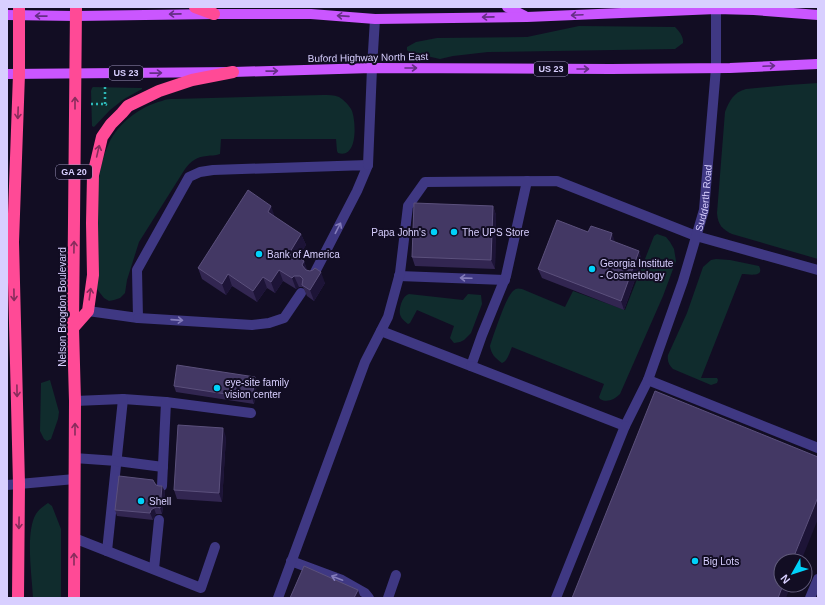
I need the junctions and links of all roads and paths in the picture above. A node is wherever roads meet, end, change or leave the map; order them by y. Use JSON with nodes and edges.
{"nodes":[{"id":1,"x":195,"y":7,"type":"edge"},
{"id":2,"x":322,"y":7,"type":"edge"},
{"id":3,"x":507,"y":7,"type":"edge"},
{"id":4,"x":716,"y":8,"type":"edge"},
{"id":5,"x":264,"y":10,"type":"edge"},
{"id":6,"x":76,"y":11,"type":"edge"},
{"id":7,"x":15,"y":12,"type":"edge"},
{"id":8,"x":214,"y":14,"type":"junction"},
{"id":9,"x":312,"y":14,"type":"junction"},
{"id":10,"x":818,"y":15,"type":"edge"},
{"id":11,"x":527,"y":17,"type":"junction"},
{"id":12,"x":375,"y":19,"type":"junction"},
{"id":13,"x":818,"y":64,"type":"edge"},
{"id":14,"x":372,"y":68,"type":"junction"},
{"id":15,"x":716,"y":68,"type":"junction"},
{"id":16,"x":233,"y":72,"type":"junction"},
{"id":17,"x":75,"y":73,"type":"junction"},
{"id":18,"x":13,"y":74,"type":"edge"},
{"id":19,"x":105,"y":87,"type":"dead end"},
{"id":20,"x":91,"y":104,"type":"dead end"},
{"id":21,"x":105,"y":104,"type":"junction"},
{"id":22,"x":109,"y":106,"type":"dead end"},
{"id":23,"x":368,"y":165,"type":"junction"},
{"id":24,"x":527,"y":181,"type":"junction"},
{"id":25,"x":7,"y":225,"type":"edge"},
{"id":26,"x":696,"y":236,"type":"junction"},
{"id":27,"x":13,"y":242,"type":"junction"},
{"id":28,"x":818,"y":270,"type":"edge"},
{"id":29,"x":314,"y":276,"type":"edge"},
{"id":30,"x":399,"y":276,"type":"junction"},
{"id":31,"x":505,"y":280,"type":"junction"},
{"id":32,"x":301,"y":293,"type":"edge"},
{"id":33,"x":88,"y":311,"type":"junction"},
{"id":34,"x":138,"y":318,"type":"junction"},
{"id":35,"x":73,"y":328,"type":"junction"},
{"id":36,"x":381,"y":331,"type":"junction"},
{"id":37,"x":471,"y":366,"type":"junction"},
{"id":38,"x":648,"y":380,"type":"junction"},
{"id":39,"x":123,"y":399,"type":"junction"},
{"id":40,"x":75,"y":401,"type":"junction"},
{"id":41,"x":166,"y":402,"type":"junction"},
{"id":42,"x":251,"y":413,"type":"dead end"},
{"id":43,"x":625,"y":426,"type":"junction"},
{"id":44,"x":818,"y":448,"type":"edge"},
{"id":45,"x":74,"y":458,"type":"junction"},
{"id":46,"x":117,"y":462,"type":"junction"},
{"id":47,"x":163,"y":467,"type":"junction"},
{"id":48,"x":74,"y":479,"type":"junction"},
{"id":49,"x":13,"y":484,"type":"edge"},
{"id":50,"x":162,"y":486,"type":"edge"},
{"id":51,"x":159,"y":520,"type":"dead end"},
{"id":52,"x":74,"y":538,"type":"junction"},
{"id":53,"x":215,"y":547,"type":"dead end"},
{"id":54,"x":107,"y":551,"type":"junction"},
{"id":55,"x":292,"y":561,"type":"junction"},
{"id":56,"x":154,"y":569,"type":"junction"},
{"id":57,"x":396,"y":575,"type":"dead end"},
{"id":58,"x":818,"y":579,"type":"edge"},
{"id":59,"x":18,"y":598,"type":"edge"},
{"id":60,"x":74,"y":598,"type":"edge"},
{"id":61,"x":278,"y":598,"type":"edge"},
{"id":62,"x":369,"y":598,"type":"edge"},
{"id":63,"x":388,"y":598,"type":"edge"},
{"id":64,"x":556,"y":598,"type":"edge"},
{"id":65,"x":810,"y":598,"type":"edge"}],
"edges":[{"from":1,"to":8,"type":"highway"},
{"from":2,"to":9,"type":"main road"},
{"from":3,"to":11,"type":"main road"},
{"from":4,"to":10,"type":"main road"},
{"from":4,"to":11,"type":"main road","one_way":true},
{"from":4,"to":15,"type":"street","name":"Sudderth Road"},
{"from":5,"to":8,"type":"main road"},
{"from":5,"to":9,"type":"main road"},
{"from":6,"to":7,"type":"main road","one_way":true},
{"from":8,"to":6,"type":"main road","one_way":true},
{"from":6,"to":17,"type":"highway","name":"Nelson Brogdon Boulevard","number":"GA 20"},
{"from":7,"to":18,"type":"highway"},
{"from":12,"to":9,"type":"main road","one_way":true},
{"from":11,"to":12,"type":"main road","one_way":true},
{"from":12,"to":14,"type":"street"},
{"from":15,"to":13,"type":"main road","name":"Buford Highway North East","number":"US 23","one_way":true},
{"from":14,"to":15,"type":"main road","name":"Buford Highway North East","number":"US 23","one_way":true},
{"from":16,"to":14,"type":"main road","name":"Buford Highway North East","number":"US 23","one_way":true},
{"from":14,"to":23,"type":"street"},
{"from":15,"to":26,"type":"street","name":"Sudderth Road"},
{"from":17,"to":16,"type":"main road","name":"Buford Highway North East","number":"US 23","one_way":true},
{"from":33,"to":16,"type":"highway","one_way":true},
{"from":17,"to":18,"type":"main road","name":"Buford Highway North East","number":"US 23"},
{"from":35,"to":17,"type":"highway","name":"Nelson Brogdon Boulevard","number":"GA 20","one_way":true},
{"from":18,"to":27,"type":"highway","one_way":true},
{"from":19,"to":21,"type":"path"},
{"from":20,"to":21,"type":"path"},
{"from":21,"to":22,"type":"path"},
{"from":29,"to":23,"type":"street","one_way":true},
{"from":23,"to":34,"type":"street"},
{"from":24,"to":26,"type":"street"},
{"from":24,"to":30,"type":"street"},
{"from":24,"to":31,"type":"street"},
{"from":25,"to":27,"type":"highway"},
{"from":26,"to":28,"type":"street"},
{"from":26,"to":38,"type":"street","name":"Sudderth Road"},
{"from":27,"to":49,"type":"highway","one_way":true},
{"from":31,"to":30,"type":"street","one_way":true},
{"from":30,"to":36,"type":"street"},
{"from":31,"to":37,"type":"street"},
{"from":34,"to":32,"type":"street","one_way":true},
{"from":33,"to":34,"type":"street"},
{"from":33,"to":35,"type":"highway"},
{"from":35,"to":40,"type":"highway","name":"Nelson Brogdon Boulevard","number":"GA 20"},
{"from":36,"to":37,"type":"street"},
{"from":36,"to":55,"type":"street"},
{"from":37,"to":43,"type":"street"},
{"from":38,"to":43,"type":"street","name":"Sudderth Road"},
{"from":38,"to":44,"type":"street"},
{"from":39,"to":40,"type":"street"},
{"from":39,"to":41,"type":"street"},
{"from":39,"to":46,"type":"street"},
{"from":45,"to":40,"type":"highway","name":"Nelson Brogdon Boulevard","number":"GA 20","one_way":true},
{"from":41,"to":42,"type":"street"},
{"from":41,"to":47,"type":"street"},
{"from":43,"to":64,"type":"street","name":"Sudderth Road"},
{"from":45,"to":46,"type":"street"},
{"from":45,"to":48,"type":"highway","name":"Nelson Brogdon Boulevard","number":"GA 20"},
{"from":46,"to":47,"type":"street"},
{"from":46,"to":54,"type":"street"},
{"from":47,"to":50,"type":"street"},
{"from":48,"to":49,"type":"street"},
{"from":48,"to":52,"type":"highway","name":"Nelson Brogdon Boulevard","number":"GA 20"},
{"from":49,"to":59,"type":"highway","one_way":true},
{"from":51,"to":56,"type":"street"},
{"from":52,"to":54,"type":"street"},
{"from":60,"to":52,"type":"highway","name":"Nelson Brogdon Boulevard","number":"GA 20","one_way":true},
{"from":53,"to":56,"type":"street"},
{"from":54,"to":56,"type":"street"},
{"from":55,"to":61,"type":"street"},
{"from":62,"to":55,"type":"street","one_way":true},
{"from":57,"to":63,"type":"street"},
{"from":58,"to":65,"type":"street"}]}
